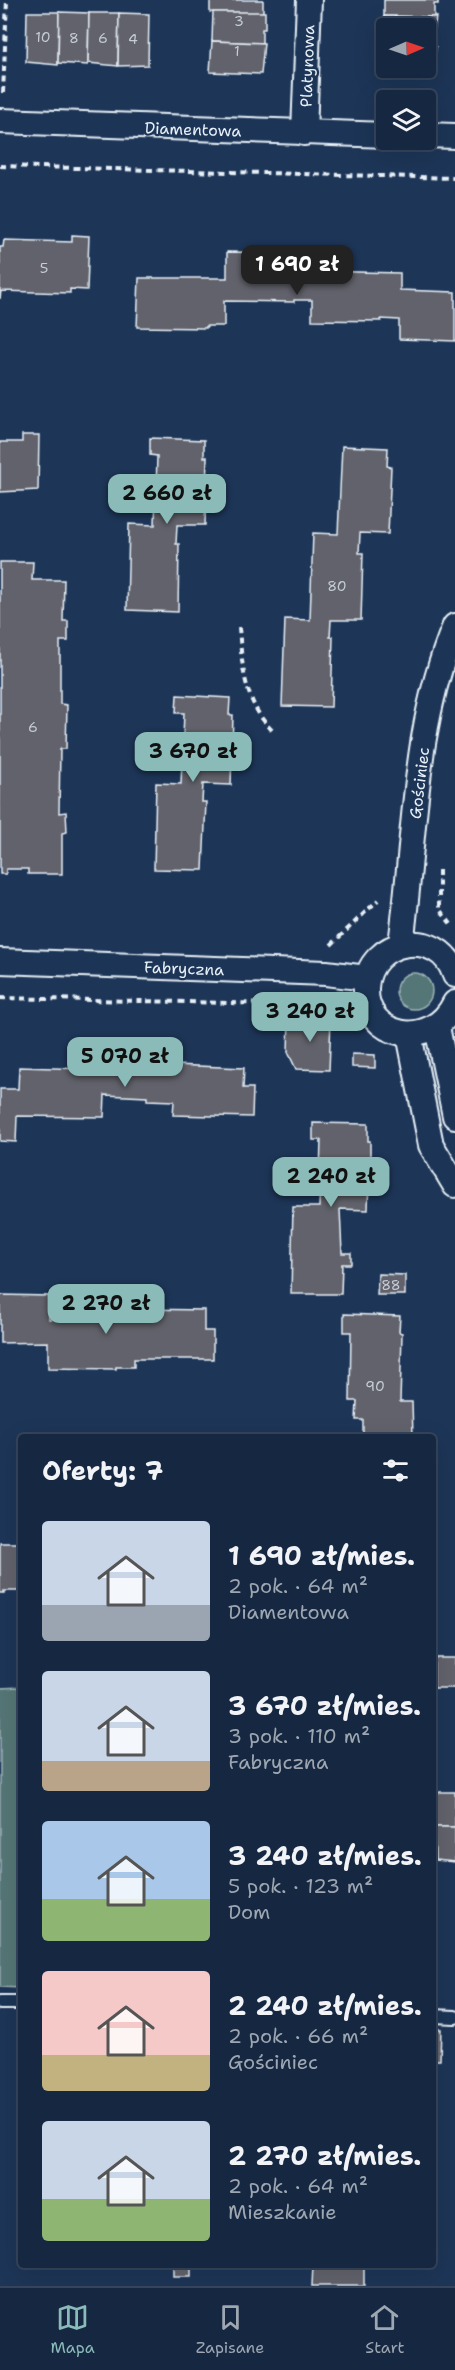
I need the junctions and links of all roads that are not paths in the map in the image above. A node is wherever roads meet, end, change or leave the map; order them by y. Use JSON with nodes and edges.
{"nodes":[{"id":1,"x":309,"y":0,"type":"edge"},
{"id":2,"x":0,"y":121,"type":"edge"},
{"id":3,"x":304,"y":133,"type":"junction"},
{"id":4,"x":376,"y":135,"type":"edge"},
{"id":5,"x":436,"y":135,"type":"edge"},
{"id":6,"x":455,"y":136,"type":"edge"},
{"id":7,"x":455,"y":626,"type":"edge"},
{"id":8,"x":401,"y":944,"type":"junction"},
{"id":9,"x":0,"y":961,"type":"edge"},
{"id":10,"x":455,"y":973,"type":"edge"},
{"id":11,"x":367,"y":978,"type":"junction"},
{"id":12,"x":455,"y":1004,"type":"edge"},
{"id":13,"x":437,"y":1027,"type":"junction"},
{"id":14,"x":409,"y":1034,"type":"junction"},
{"id":15,"x":455,"y":1116,"type":"edge"},
{"id":16,"x":455,"y":1185,"type":"edge"},
{"id":17,"x":0,"y":2003,"type":"edge"},
{"id":18,"x":18,"y":2003,"type":"edge"},
{"id":19,"x":436,"y":2016,"type":"edge"},
{"id":20,"x":455,"y":2017,"type":"edge"}],
"edges":[{"from":1,"to":3,"type":"street","name":"Platynowa"},
{"from":2,"to":3,"type":"street","name":"Diamentowa"},
{"from":3,"to":4,"type":"street","name":"Diamentowa"},
{"from":5,"to":6,"type":"street"},
{"from":7,"to":8,"type":"street","name":"Gościniec"},
{"from":8,"to":10,"type":"street"},
{"from":8,"to":11,"type":"street"},
{"from":9,"to":11,"type":"street","name":"Fabryczna"},
{"from":11,"to":14,"type":"street"},
{"from":12,"to":13,"type":"street"},
{"from":13,"to":14,"type":"street"},
{"from":13,"to":15,"type":"street"},
{"from":14,"to":16,"type":"street"},
{"from":17,"to":18,"type":"lane"},
{"from":19,"to":20,"type":"lane"}]}
